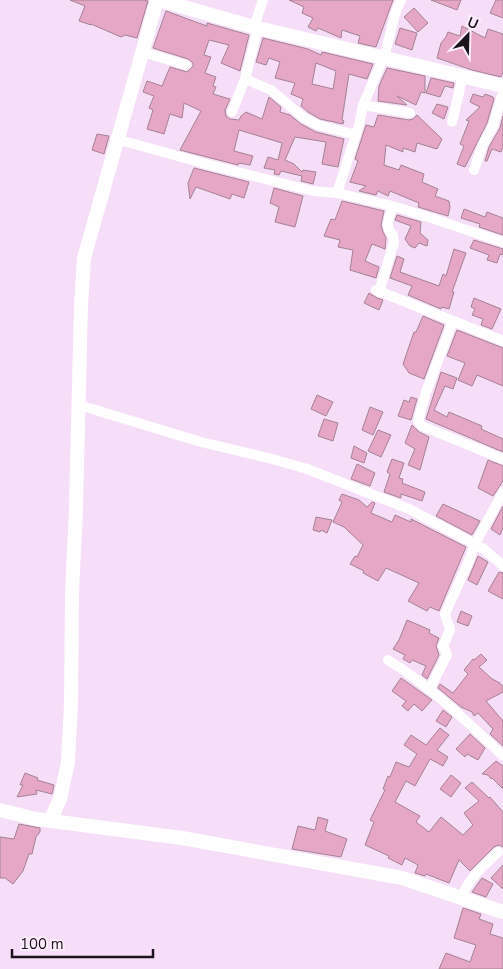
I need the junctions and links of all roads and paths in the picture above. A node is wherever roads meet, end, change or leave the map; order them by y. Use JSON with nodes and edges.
{"nodes":[{"id":1,"x":158,"y":0,"type":"edge"},
{"id":2,"x":263,"y":0,"type":"edge"},
{"id":3,"x":401,"y":0,"type":"edge"},
{"id":4,"x":193,"y":5,"type":"edge"},
{"id":5,"x":256,"y":27,"type":"junction"},
{"id":6,"x":142,"y":52,"type":"junction"},
{"id":7,"x":384,"y":57,"type":"junction"},
{"id":8,"x":186,"y":65,"type":"dead end"},
{"id":9,"x":463,"y":76,"type":"junction"},
{"id":10,"x":245,"y":79,"type":"junction"},
{"id":11,"x":503,"y":86,"type":"edge"},
{"id":12,"x":503,"y":92,"type":"edge"},
{"id":13,"x":363,"y":105,"type":"junction"},
{"id":14,"x":232,"y":112,"type":"dead end"},
{"id":15,"x":410,"y":112,"type":"dead end"},
{"id":16,"x":452,"y":122,"type":"dead end"},
{"id":17,"x":356,"y":135,"type":"junction"},
{"id":18,"x":116,"y":140,"type":"junction"},
{"id":19,"x":474,"y":170,"type":"dead end"},
{"id":20,"x":337,"y":193,"type":"junction"},
{"id":21,"x":393,"y":206,"type":"junction"},
{"id":22,"x":503,"y":242,"type":"edge"},
{"id":23,"x":453,"y":321,"type":"junction"},
{"id":24,"x":503,"y":341,"type":"edge"},
{"id":25,"x":79,"y":405,"type":"junction"},
{"id":26,"x":503,"y":459,"type":"edge"},
{"id":27,"x":503,"y":492,"type":"edge"},
{"id":28,"x":475,"y":544,"type":"junction"},
{"id":29,"x":503,"y":566,"type":"edge"},
{"id":30,"x":388,"y":660,"type":"dead end"},
{"id":31,"x":429,"y":690,"type":"junction"},
{"id":32,"x":503,"y":756,"type":"edge"},
{"id":33,"x":0,"y":810,"type":"edge"},
{"id":34,"x":44,"y":820,"type":"junction"},
{"id":35,"x":498,"y":852,"type":"dead end"},
{"id":36,"x":461,"y":898,"type":"junction"},
{"id":37,"x":503,"y":912,"type":"edge"}],
"edges":[{"from":1,"to":4,"type":"street"},
{"from":1,"to":6,"type":"street"},
{"from":2,"to":5,"type":"street"},
{"from":3,"to":7,"type":"street"},
{"from":4,"to":5,"type":"street"},
{"from":5,"to":7,"type":"street"},
{"from":5,"to":10,"type":"street"},
{"from":6,"to":8,"type":"street"},
{"from":6,"to":18,"type":"street"},
{"from":7,"to":9,"type":"street"},
{"from":7,"to":13,"type":"street"},
{"from":9,"to":11,"type":"street"},
{"from":9,"to":16,"type":"street"},
{"from":10,"to":14,"type":"street"},
{"from":10,"to":17,"type":"street"},
{"from":12,"to":19,"type":"street"},
{"from":13,"to":15,"type":"street"},
{"from":13,"to":17,"type":"street"},
{"from":17,"to":20,"type":"street"},
{"from":18,"to":20,"type":"street"},
{"from":18,"to":25,"type":"street"},
{"from":20,"to":21,"type":"street"},
{"from":21,"to":22,"type":"street"},
{"from":21,"to":23,"type":"street"},
{"from":23,"to":24,"type":"street"},
{"from":23,"to":26,"type":"street"},
{"from":25,"to":28,"type":"street"},
{"from":25,"to":34,"type":"street"},
{"from":27,"to":28,"type":"street"},
{"from":28,"to":29,"type":"street"},
{"from":28,"to":31,"type":"street"},
{"from":30,"to":31,"type":"street"},
{"from":31,"to":32,"type":"street"},
{"from":33,"to":34,"type":"street"},
{"from":34,"to":36,"type":"street"},
{"from":35,"to":36,"type":"street"},
{"from":36,"to":37,"type":"street"}]}
